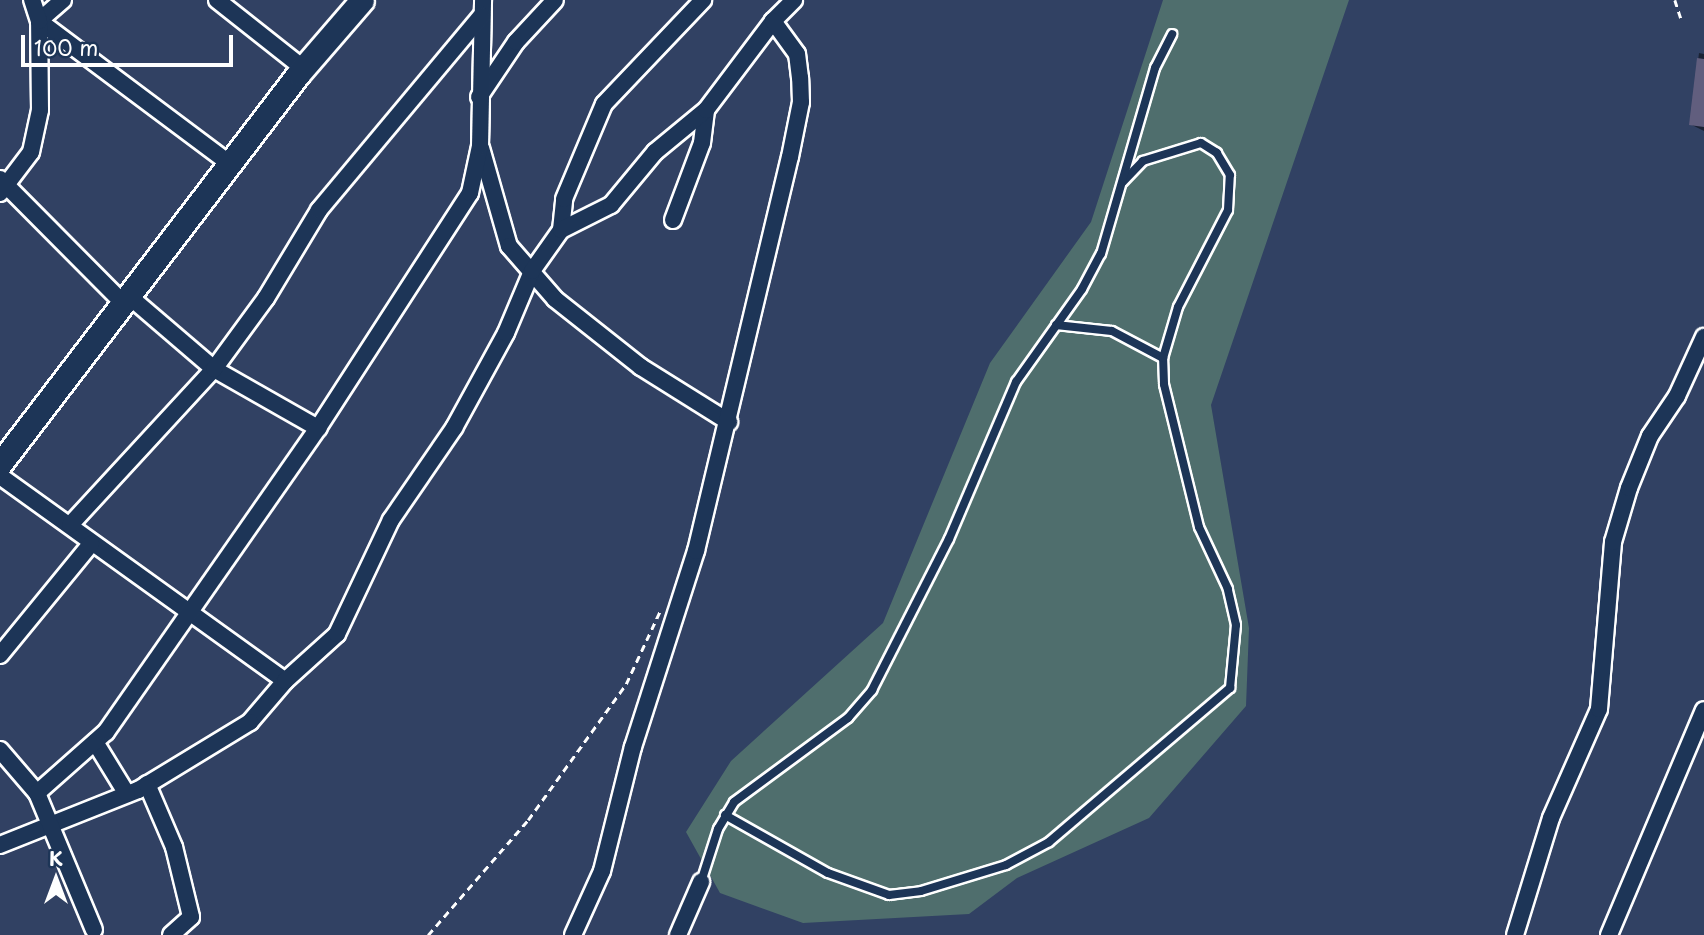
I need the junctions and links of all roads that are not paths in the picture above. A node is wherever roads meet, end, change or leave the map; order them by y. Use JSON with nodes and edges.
{"nodes":[{"id":1,"x":32,"y":0,"type":"edge"},
{"id":2,"x":63,"y":0,"type":"edge"},
{"id":3,"x":217,"y":0,"type":"edge"},
{"id":4,"x":362,"y":0,"type":"edge"},
{"id":5,"x":555,"y":0,"type":"edge"},
{"id":6,"x":703,"y":0,"type":"edge"},
{"id":7,"x":794,"y":0,"type":"edge"},
{"id":8,"x":483,"y":7,"type":"edge"},
{"id":9,"x":39,"y":21,"type":"junction"},
{"id":10,"x":773,"y":21,"type":"junction"},
{"id":11,"x":1172,"y":34,"type":"dead end"},
{"id":12,"x":303,"y":68,"type":"junction"},
{"id":13,"x":479,"y":97,"type":"junction"},
{"id":14,"x":706,"y":110,"type":"junction"},
{"id":15,"x":480,"y":146,"type":"junction"},
{"id":16,"x":230,"y":164,"type":"junction"},
{"id":17,"x":1123,"y":182,"type":"junction"},
{"id":18,"x":3,"y":187,"type":"edge"},
{"id":19,"x":673,"y":220,"type":"dead end"},
{"id":20,"x":561,"y":230,"type":"junction"},
{"id":21,"x":532,"y":271,"type":"junction"},
{"id":22,"x":127,"y":300,"type":"junction"},
{"id":23,"x":1056,"y":325,"type":"junction"},
{"id":24,"x":1704,"y":337,"type":"edge"},
{"id":25,"x":1163,"y":358,"type":"junction"},
{"id":26,"x":214,"y":369,"type":"junction"},
{"id":27,"x":729,"y":422,"type":"junction"},
{"id":28,"x":317,"y":429,"type":"junction"},
{"id":29,"x":0,"y":464,"type":"edge"},
{"id":30,"x":0,"y":476,"type":"edge"},
{"id":31,"x":70,"y":524,"type":"junction"},
{"id":32,"x":92,"y":544,"type":"junction"},
{"id":33,"x":189,"y":613,"type":"junction"},
{"id":34,"x":0,"y":655,"type":"edge"},
{"id":35,"x":285,"y":681,"type":"junction"},
{"id":36,"x":1704,"y":710,"type":"edge"},
{"id":37,"x":95,"y":742,"type":"junction"},
{"id":38,"x":0,"y":750,"type":"edge"},
{"id":39,"x":147,"y":784,"type":"junction"},
{"id":40,"x":37,"y":793,"type":"junction"},
{"id":41,"x":127,"y":794,"type":"junction"},
{"id":42,"x":726,"y":816,"type":"junction"},
{"id":43,"x":51,"y":825,"type":"junction"},
{"id":44,"x":0,"y":845,"type":"edge"},
{"id":45,"x":701,"y":882,"type":"joint"},
{"id":46,"x":94,"y":930,"type":"dead end"},
{"id":47,"x":171,"y":935,"type":"edge"},
{"id":48,"x":573,"y":935,"type":"edge"},
{"id":49,"x":678,"y":935,"type":"edge"},
{"id":50,"x":1515,"y":935,"type":"edge"},
{"id":51,"x":1609,"y":935,"type":"edge"}],
"edges":[{"from":1,"to":9,"type":"street"},
{"from":2,"to":9,"type":"street"},
{"from":3,"to":12,"type":"street"},
{"from":4,"to":12,"type":"street"},
{"from":5,"to":13,"type":"street"},
{"from":6,"to":20,"type":"street"},
{"from":7,"to":10,"type":"street"},
{"from":8,"to":13,"type":"street"},
{"from":8,"to":26,"type":"street"},
{"from":9,"to":16,"type":"street"},
{"from":9,"to":18,"type":"street"},
{"from":10,"to":14,"type":"street"},
{"from":10,"to":27,"type":"street"},
{"from":11,"to":17,"type":"lane"},
{"from":12,"to":16,"type":"street"},
{"from":13,"to":15,"type":"street"},
{"from":14,"to":19,"type":"street"},
{"from":14,"to":20,"type":"street"},
{"from":15,"to":21,"type":"street"},
{"from":15,"to":28,"type":"street"},
{"from":16,"to":22,"type":"street"},
{"from":17,"to":23,"type":"lane"},
{"from":17,"to":25,"type":"lane"},
{"from":18,"to":22,"type":"street"},
{"from":20,"to":21,"type":"street"},
{"from":21,"to":27,"type":"street"},
{"from":21,"to":35,"type":"street"},
{"from":22,"to":26,"type":"street"},
{"from":22,"to":29,"type":"street"},
{"from":23,"to":25,"type":"lane"},
{"from":23,"to":42,"type":"lane"},
{"from":24,"to":50,"type":"street"},
{"from":25,"to":42,"type":"lane"},
{"from":26,"to":28,"type":"street"},
{"from":26,"to":31,"type":"street"},
{"from":27,"to":48,"type":"street"},
{"from":28,"to":33,"type":"street"},
{"from":30,"to":31,"type":"street"},
{"from":31,"to":32,"type":"street"},
{"from":32,"to":33,"type":"street"},
{"from":32,"to":34,"type":"street"},
{"from":33,"to":35,"type":"street"},
{"from":33,"to":37,"type":"street"},
{"from":35,"to":39,"type":"street"},
{"from":36,"to":51,"type":"street"},
{"from":37,"to":40,"type":"street"},
{"from":37,"to":41,"type":"street"},
{"from":38,"to":40,"type":"street"},
{"from":39,"to":41,"type":"street"},
{"from":39,"to":47,"type":"street"},
{"from":40,"to":43,"type":"street"},
{"from":41,"to":43,"type":"street"},
{"from":42,"to":45,"type":"lane"},
{"from":43,"to":44,"type":"street"},
{"from":43,"to":46,"type":"street"},
{"from":45,"to":49,"type":"street"}]}
